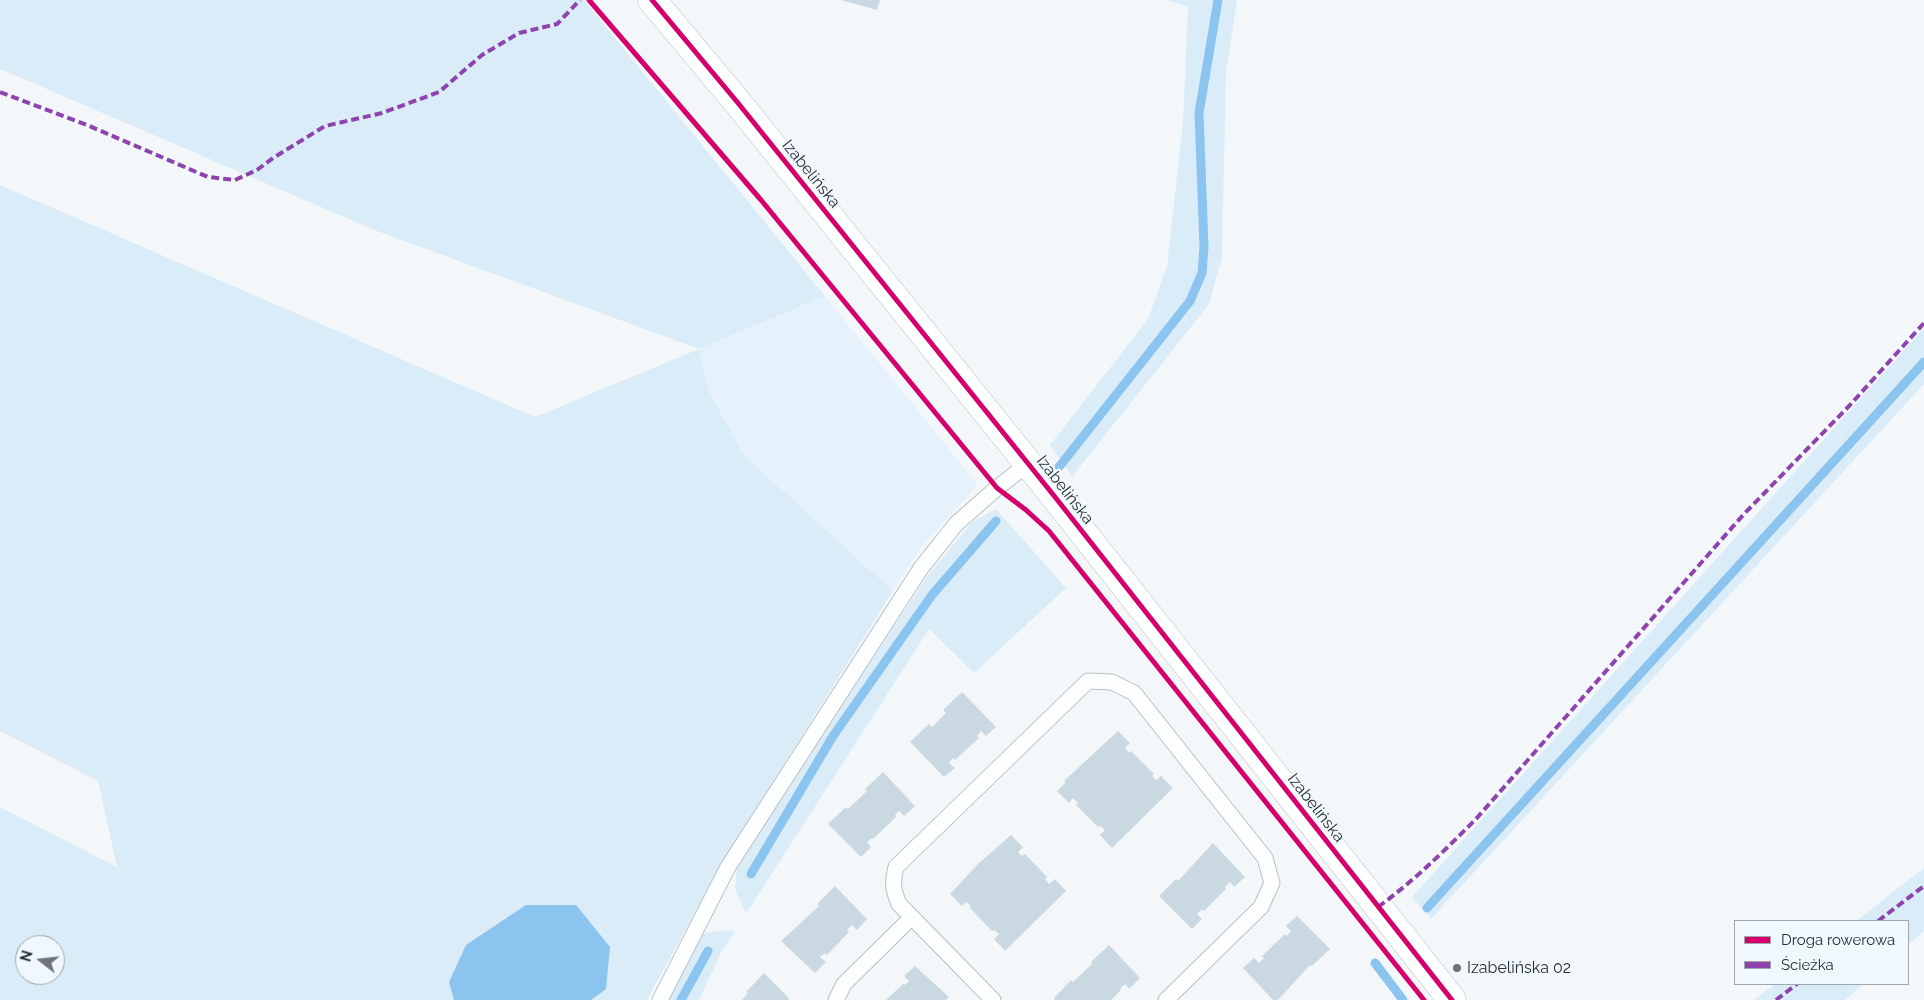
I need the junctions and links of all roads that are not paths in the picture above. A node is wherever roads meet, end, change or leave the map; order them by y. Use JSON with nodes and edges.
{"nodes":[{"id":1,"x":652,"y":0,"type":"edge"},
{"id":2,"x":1029,"y":464,"type":"junction"},
{"id":3,"x":912,"y":917,"type":"junction"},
{"id":4,"x":660,"y":1000,"type":"edge"},
{"id":5,"x":836,"y":1000,"type":"edge"},
{"id":6,"x":993,"y":1000,"type":"edge"},
{"id":7,"x":1166,"y":1000,"type":"edge"},
{"id":8,"x":1452,"y":1000,"type":"edge"}],
"edges":[{"from":1,"to":2,"type":"street","name":"Izabelińska"},
{"from":2,"to":4,"type":"lane"},
{"from":2,"to":8,"type":"street","name":"Izabelińska"},
{"from":3,"to":5,"type":"lane"},
{"from":3,"to":6,"type":"lane"},
{"from":3,"to":7,"type":"lane"}]}
